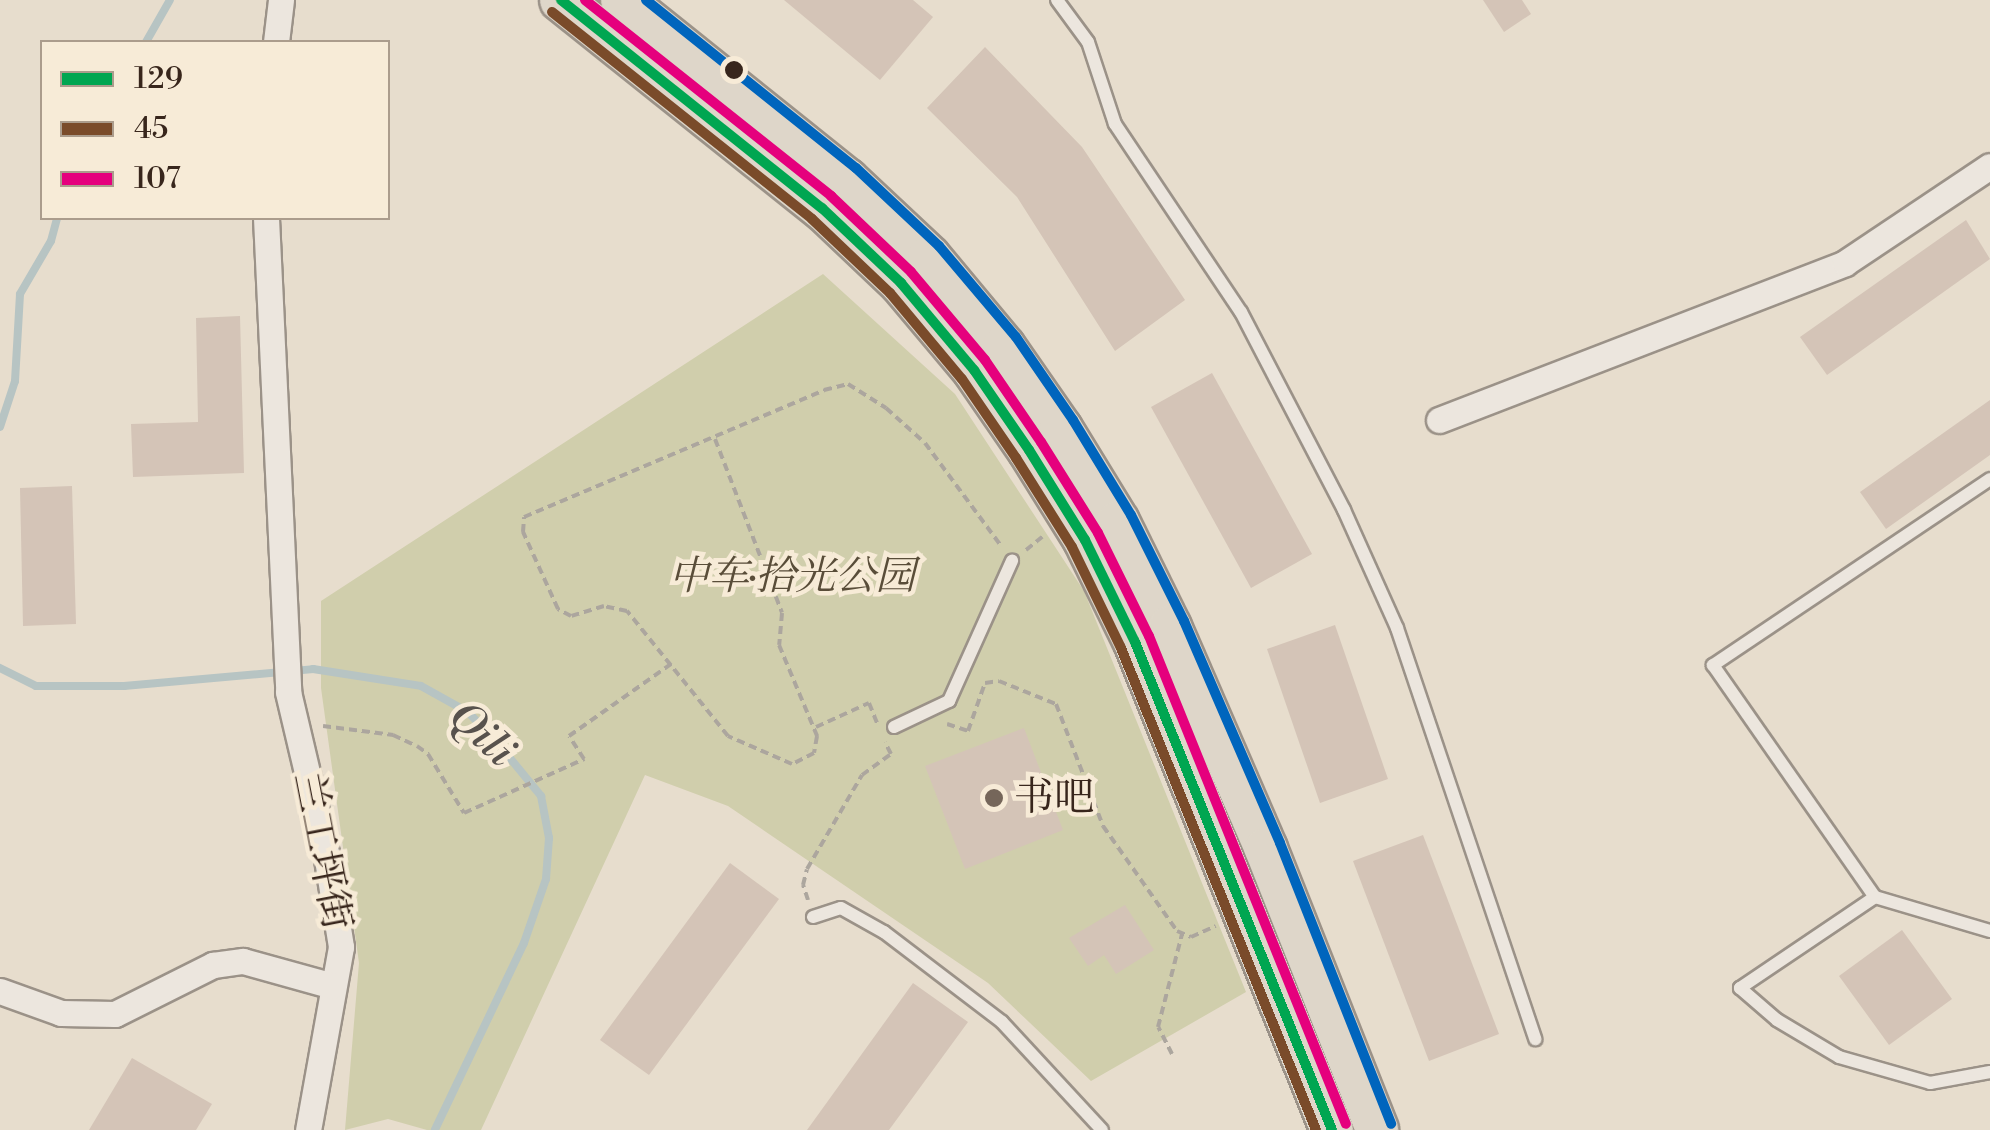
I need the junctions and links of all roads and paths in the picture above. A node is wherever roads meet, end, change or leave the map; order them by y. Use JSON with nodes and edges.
{"nodes":[{"id":1,"x":281,"y":0,"type":"edge"},
{"id":2,"x":560,"y":0,"type":"edge"},
{"id":3,"x":622,"y":0,"type":"edge"},
{"id":4,"x":1057,"y":0,"type":"edge"},
{"id":5,"x":276,"y":40,"type":"edge"},
{"id":6,"x":1990,"y":166,"type":"edge"},
{"id":7,"x":266,"y":220,"type":"edge"},
{"id":8,"x":915,"y":270,"type":"junction"},
{"id":9,"x":1438,"y":420,"type":"dead end"},
{"id":10,"x":716,"y":439,"type":"junction"},
{"id":11,"x":1990,"y":480,"type":"edge"},
{"id":12,"x":1070,"y":516,"type":"junction"},
{"id":13,"x":1012,"y":561,"type":"junction"},
{"id":14,"x":671,"y":664,"type":"junction"},
{"id":15,"x":950,"y":702,"type":"junction"},
{"id":16,"x":297,"y":727,"type":"junction"},
{"id":17,"x":814,"y":728,"type":"junction"},
{"id":18,"x":894,"y":728,"type":"dead end"},
{"id":19,"x":1875,"y":897,"type":"junction"},
{"id":20,"x":1246,"y":914,"type":"junction"},
{"id":21,"x":812,"y":917,"type":"joint"},
{"id":22,"x":1990,"y":931,"type":"edge"},
{"id":23,"x":1182,"y":934,"type":"junction"},
{"id":24,"x":334,"y":986,"type":"junction"},
{"id":25,"x":0,"y":992,"type":"edge"},
{"id":26,"x":1535,"y":1039,"type":"dead end"},
{"id":27,"x":1172,"y":1054,"type":"dead end"},
{"id":28,"x":1990,"y":1072,"type":"edge"},
{"id":29,"x":308,"y":1130,"type":"edge"},
{"id":30,"x":1102,"y":1130,"type":"edge"},
{"id":31,"x":1332,"y":1130,"type":"edge"},
{"id":32,"x":1377,"y":1130,"type":"edge"}],
"edges":[{"from":1,"to":5,"type":"street"},
{"from":2,"to":8,"type":"highway"},
{"from":3,"to":8,"type":"highway"},
{"from":4,"to":26,"type":"lane"},
{"from":6,"to":9,"type":"street"},
{"from":7,"to":16,"type":"street","name":"兰工坪街"},
{"from":8,"to":12,"type":"highway"},
{"from":8,"to":32,"type":"highway"},
{"from":10,"to":13,"type":"path"},
{"from":10,"to":14,"type":"path"},
{"from":10,"to":17,"type":"path"},
{"from":11,"to":19,"type":"lane"},
{"from":12,"to":13,"type":"path"},
{"from":12,"to":20,"type":"highway"},
{"from":13,"to":15,"type":"lane"},
{"from":14,"to":16,"type":"path"},
{"from":14,"to":17,"type":"path"},
{"from":15,"to":18,"type":"lane"},
{"from":15,"to":23,"type":"path"},
{"from":16,"to":24,"type":"street","name":"兰工坪街"},
{"from":17,"to":21,"type":"path"},
{"from":19,"to":22,"type":"lane"},
{"from":19,"to":28,"type":"lane"},
{"from":20,"to":23,"type":"path"},
{"from":20,"to":31,"type":"highway"},
{"from":21,"to":30,"type":"lane"},
{"from":23,"to":27,"type":"path"},
{"from":24,"to":25,"type":"street"},
{"from":24,"to":29,"type":"street","name":"兰工坪街"}]}
